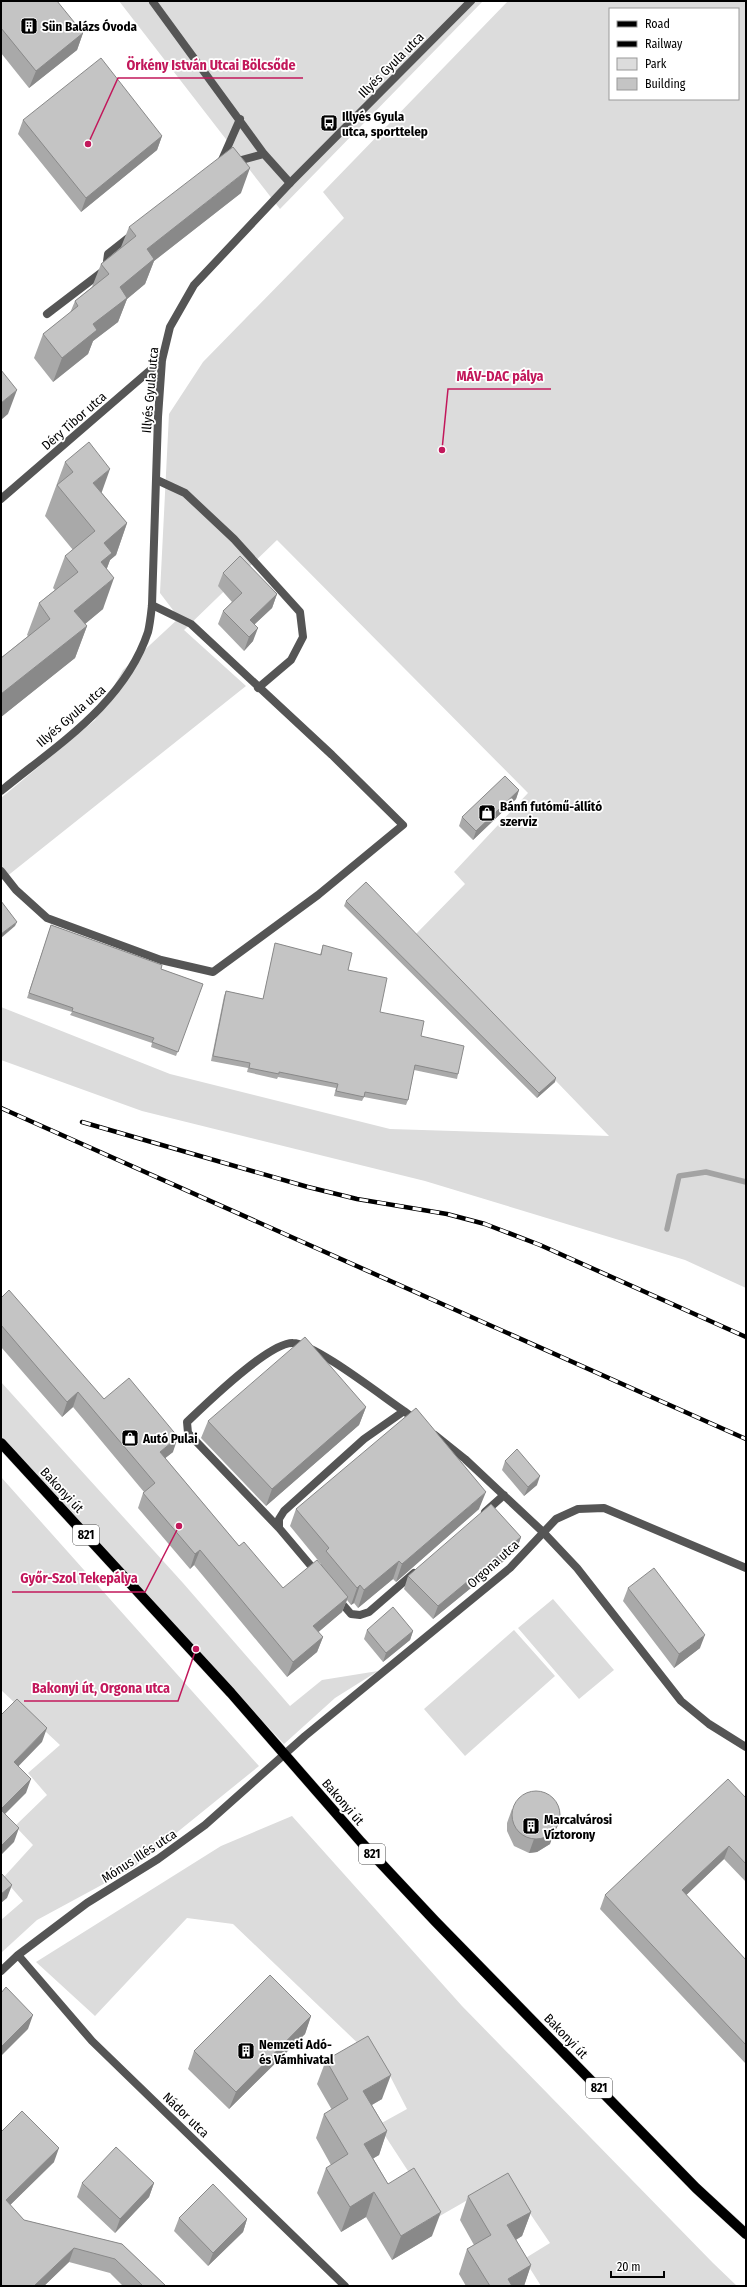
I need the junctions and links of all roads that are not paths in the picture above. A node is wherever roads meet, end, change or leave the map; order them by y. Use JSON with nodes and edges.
{"nodes":[{"id":1,"x":154,"y":1,"type":"edge"},
{"id":2,"x":471,"y":1,"type":"edge"},
{"id":3,"x":240,"y":119,"type":"junction"},
{"id":4,"x":264,"y":154,"type":"junction"},
{"id":5,"x":290,"y":183,"type":"junction"},
{"id":6,"x":137,"y":231,"type":"edge"},
{"id":7,"x":47,"y":314,"type":"dead end"},
{"id":8,"x":162,"y":360,"type":"junction"},
{"id":9,"x":157,"y":480,"type":"junction"},
{"id":10,"x":1,"y":499,"type":"edge"},
{"id":11,"x":152,"y":605,"type":"junction"},
{"id":12,"x":258,"y":688,"type":"junction"},
{"id":13,"x":1,"y":791,"type":"edge"},
{"id":14,"x":1,"y":871,"type":"edge"},
{"id":15,"x":404,"y":1411,"type":"junction"},
{"id":16,"x":1,"y":1443,"type":"edge"},
{"id":17,"x":504,"y":1496,"type":"junction"},
{"id":18,"x":481,"y":1516,"type":"edge"},
{"id":19,"x":278,"y":1528,"type":"junction"},
{"id":20,"x":543,"y":1532,"type":"junction"},
{"id":21,"x":422,"y":1566,"type":"edge"},
{"id":22,"x":746,"y":1568,"type":"edge"},
{"id":23,"x":322,"y":1580,"type":"edge"},
{"id":24,"x":332,"y":1591,"type":"edge"},
{"id":25,"x":746,"y":1747,"type":"edge"},
{"id":26,"x":286,"y":1754,"type":"junction"},
{"id":27,"x":18,"y":1955,"type":"junction"},
{"id":28,"x":1,"y":1971,"type":"edge"},
{"id":29,"x":746,"y":2234,"type":"edge"},
{"id":30,"x":345,"y":2286,"type":"edge"}],
"edges":[{"from":1,"to":3,"type":"street"},
{"from":2,"to":5,"type":"street","name":"Illyés Gyula utca"},
{"from":3,"to":4,"type":"street"},
{"from":3,"to":4,"type":"street"},
{"from":4,"to":5,"type":"street"},
{"from":5,"to":8,"type":"street","name":"Illyés Gyula utca"},
{"from":6,"to":7,"type":"street"},
{"from":8,"to":9,"type":"street","name":"Illyés Gyula utca"},
{"from":8,"to":10,"type":"street","name":"Déry Tibor utca"},
{"from":9,"to":11,"type":"street","name":"Illyés Gyula utca"},
{"from":9,"to":12,"type":"street"},
{"from":11,"to":12,"type":"street"},
{"from":11,"to":13,"type":"street","name":"Illyés Gyula utca"},
{"from":12,"to":14,"type":"street"},
{"from":15,"to":17,"type":"street"},
{"from":15,"to":19,"type":"street"},
{"from":15,"to":19,"type":"street"},
{"from":16,"to":26,"type":"main road","name":"Bakonyi út","number":"821"},
{"from":17,"to":18,"type":"street"},
{"from":17,"to":20,"type":"street"},
{"from":19,"to":23,"type":"street"},
{"from":20,"to":22,"type":"street","name":"Orgona utca"},
{"from":20,"to":25,"type":"street"},
{"from":20,"to":26,"type":"street","name":"Orgona utca"},
{"from":21,"to":24,"type":"street"},
{"from":26,"to":27,"type":"street","name":"Mónus Illés utca"},
{"from":26,"to":29,"type":"main road","name":"Bakonyi út","number":"821"},
{"from":27,"to":28,"type":"street","name":"Mónus Illés utca"},
{"from":27,"to":30,"type":"street","name":"Nádor utca"}]}
